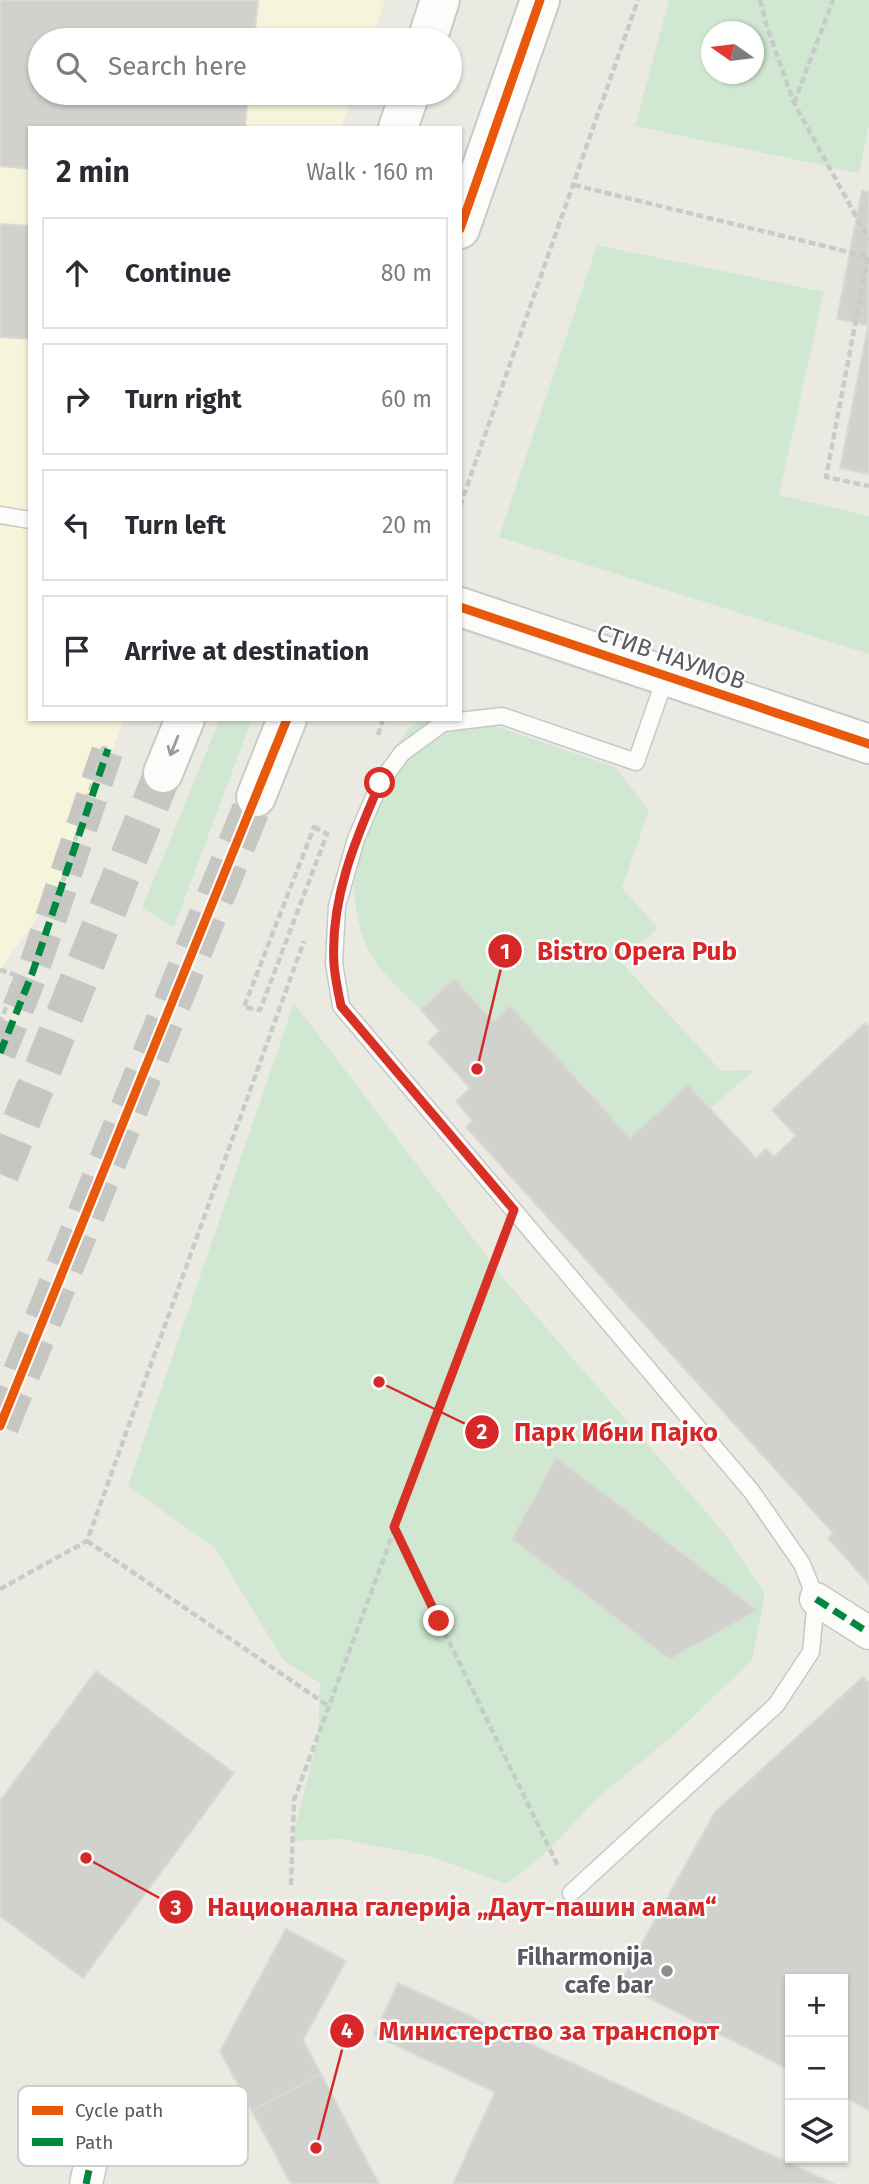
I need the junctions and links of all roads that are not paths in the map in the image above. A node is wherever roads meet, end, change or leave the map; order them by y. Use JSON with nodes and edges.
{"nodes":[{"id":1,"x":440,"y":0,"type":"edge"},
{"id":2,"x":540,"y":0,"type":"edge"},
{"id":3,"x":431,"y":28,"type":"edge"},
{"id":4,"x":406,"y":105,"type":"edge"},
{"id":5,"x":399,"y":126,"type":"edge"},
{"id":6,"x":462,"y":223,"type":"edge"},
{"id":7,"x":0,"y":515,"type":"edge"},
{"id":8,"x":28,"y":520,"type":"edge"},
{"id":9,"x":462,"y":608,"type":"edge"},
{"id":10,"x":666,"y":676,"type":"junction"},
{"id":11,"x":184,"y":721,"type":"edge"},
{"id":12,"x":286,"y":721,"type":"edge"},
{"id":13,"x":460,"y":721,"type":"edge"},
{"id":14,"x":462,"y":721,"type":"edge"},
{"id":15,"x":869,"y":744,"type":"edge"},
{"id":16,"x":163,"y":773,"type":"tunnel mouth"},
{"id":17,"x":256,"y":797,"type":"tunnel mouth"},
{"id":18,"x":816,"y":1599,"type":"junction"},
{"id":19,"x":869,"y":1633,"type":"edge"},
{"id":20,"x":571,"y":1893,"type":"road end"}],
"edges":[{"from":1,"to":3,"type":"street"},
{"from":2,"to":6,"type":"street"},
{"from":4,"to":5,"type":"street"},
{"from":7,"to":8,"type":"lane"},
{"from":9,"to":10,"type":"street","name":"СТИВ НАУМОВ"},
{"from":10,"to":14,"type":"lane"},
{"from":10,"to":15,"type":"street","name":"СТИВ НАУМОВ"},
{"from":11,"to":16,"type":"street","one_way":true},
{"from":12,"to":17,"type":"street"},
{"from":13,"to":18,"type":"lane"},
{"from":18,"to":19,"type":"street"},
{"from":18,"to":20,"type":"lane"}]}
